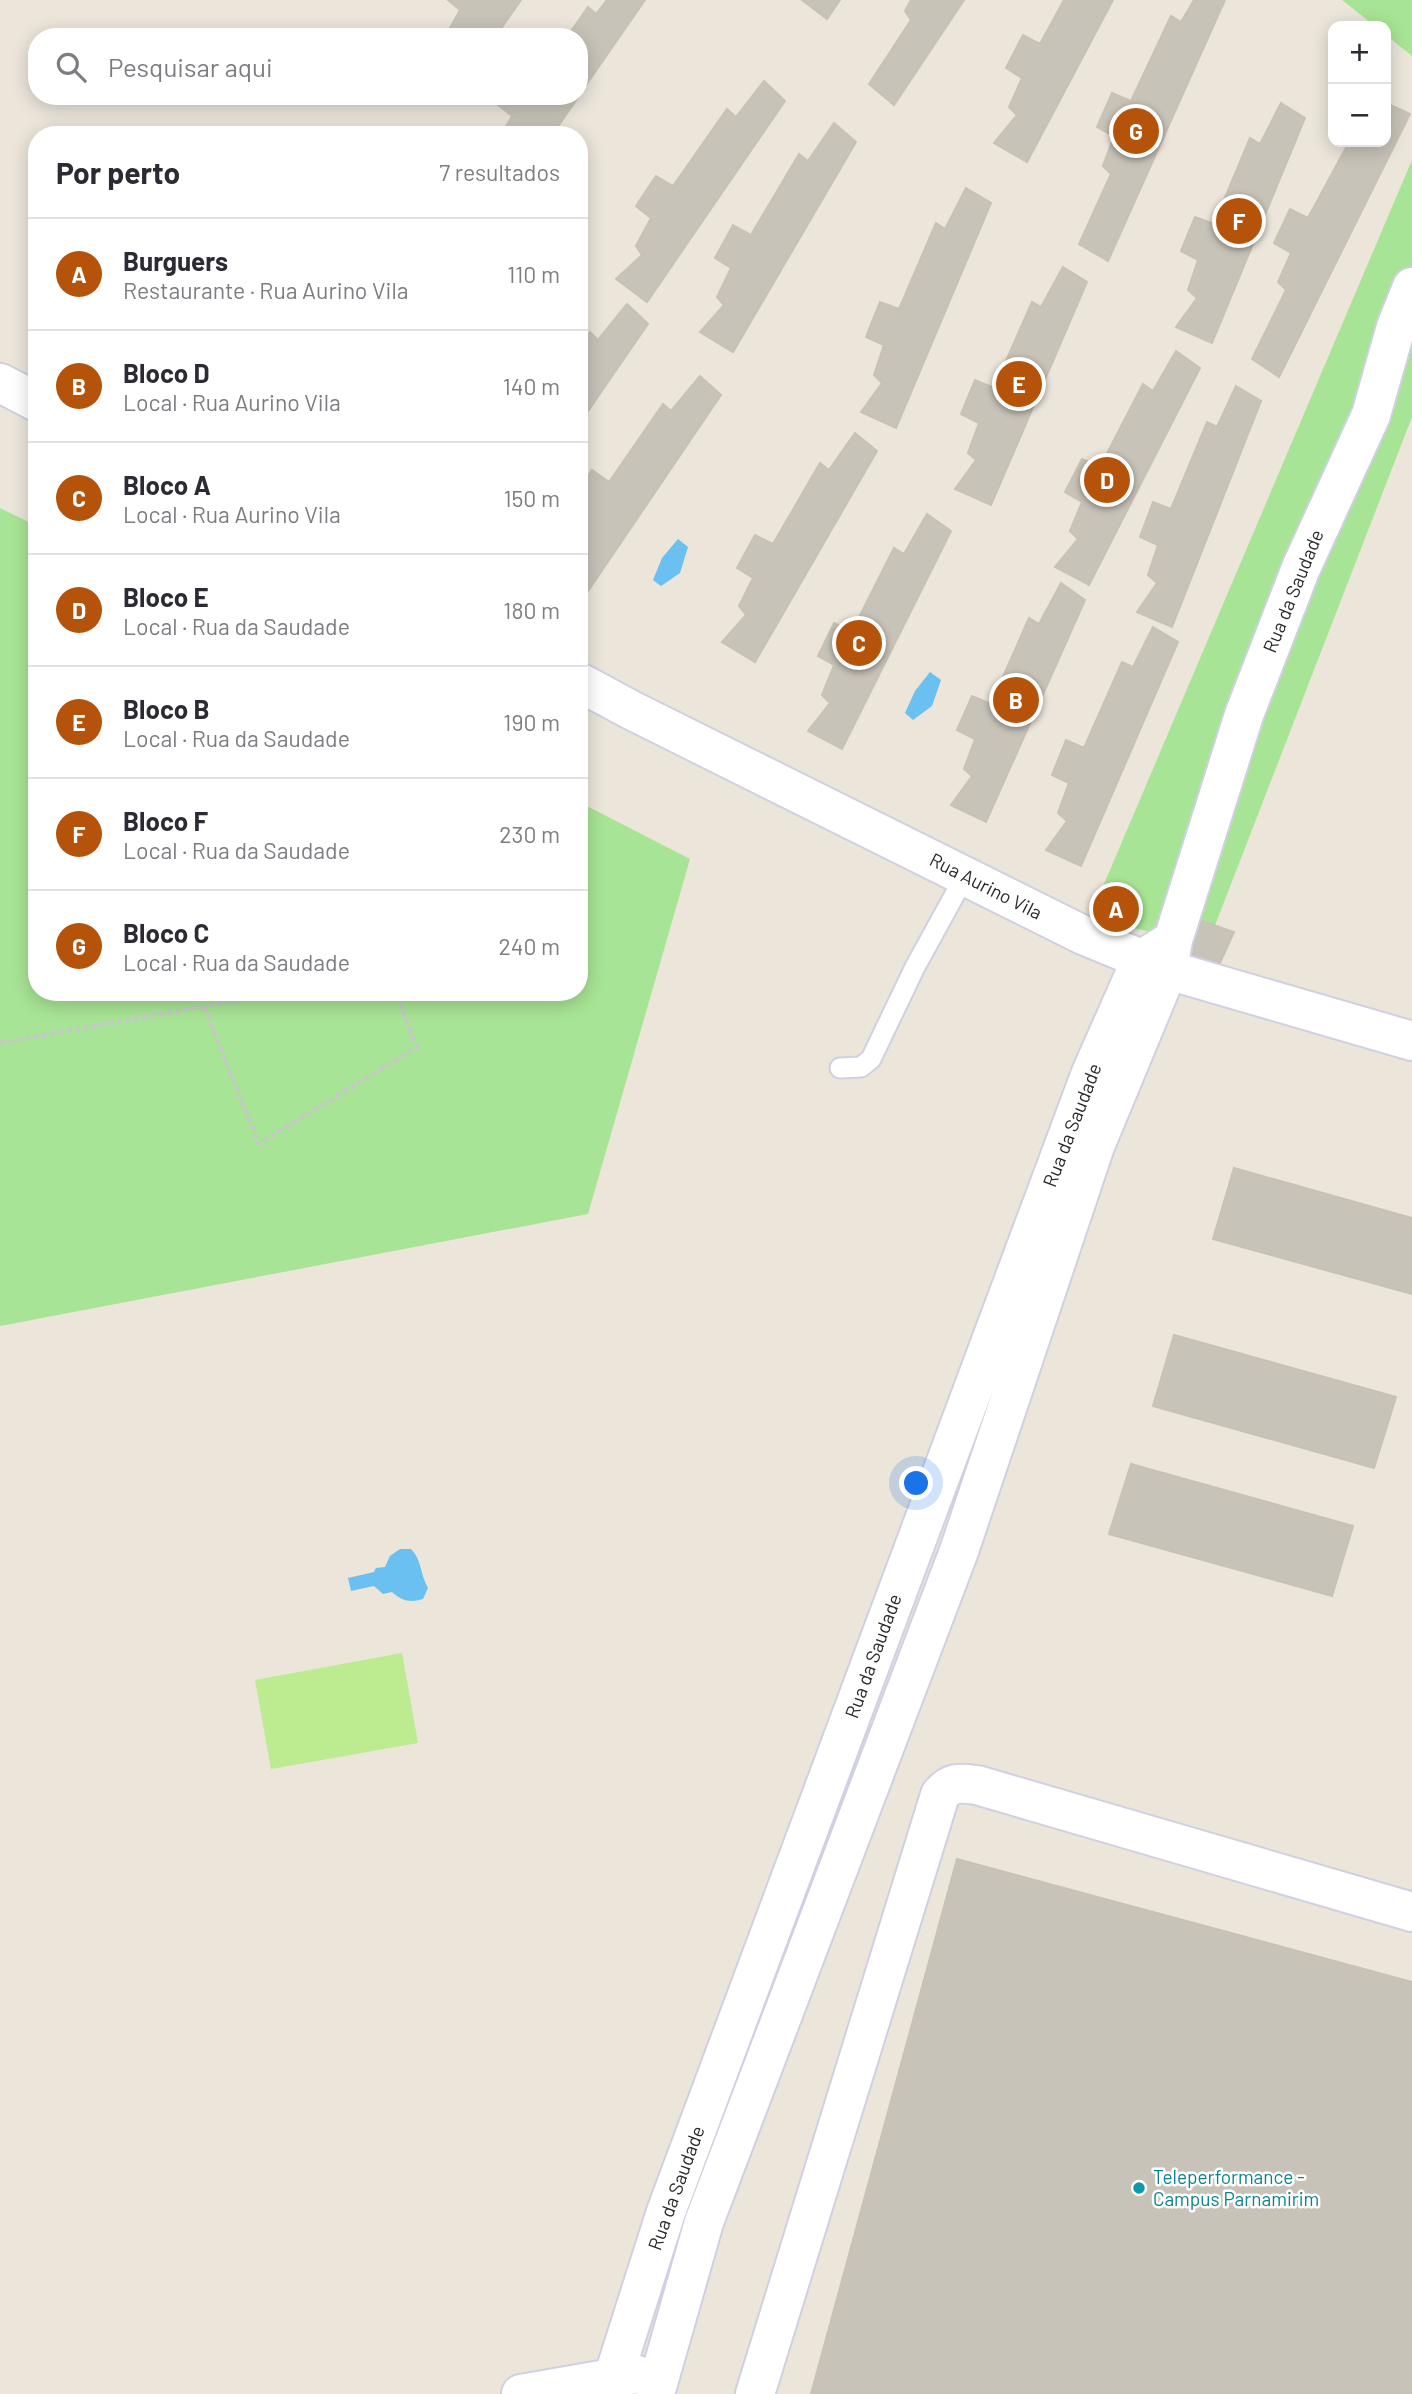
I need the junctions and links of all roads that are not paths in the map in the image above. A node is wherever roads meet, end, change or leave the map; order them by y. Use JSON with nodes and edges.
{"nodes":[{"id":1,"x":1412,"y":287,"type":"edge"},
{"id":2,"x":0,"y":383,"type":"edge"},
{"id":3,"x":28,"y":397,"type":"edge"},
{"id":4,"x":588,"y":687,"type":"edge"},
{"id":5,"x":965,"y":876,"type":"junction"},
{"id":6,"x":1161,"y":957,"type":"junction"},
{"id":7,"x":1412,"y":1041,"type":"edge"},
{"id":8,"x":840,"y":1068,"type":"dead end"},
{"id":9,"x":1412,"y":1912,"type":"edge"},
{"id":10,"x":658,"y":2382,"type":"edge"},
{"id":11,"x":610,"y":2386,"type":"edge"},
{"id":12,"x":521,"y":2394,"type":"edge"},
{"id":13,"x":755,"y":2394,"type":"edge"}],
"edges":[{"from":1,"to":6,"type":"street","name":"Rua da Saudade"},
{"from":2,"to":3,"type":"street"},
{"from":4,"to":5,"type":"street","name":"Rua Aurino Vila"},
{"from":5,"to":6,"type":"street","name":"Rua Aurino Vila"},
{"from":5,"to":8,"type":"lane"},
{"from":6,"to":7,"type":"street","name":"Rua Aurino Vila"},
{"from":6,"to":10,"type":"street","name":"Rua da Saudade"},
{"from":6,"to":11,"type":"street","name":"Rua da Saudade"},
{"from":9,"to":13,"type":"street"},
{"from":10,"to":11,"type":"street"},
{"from":11,"to":12,"type":"street"}]}
